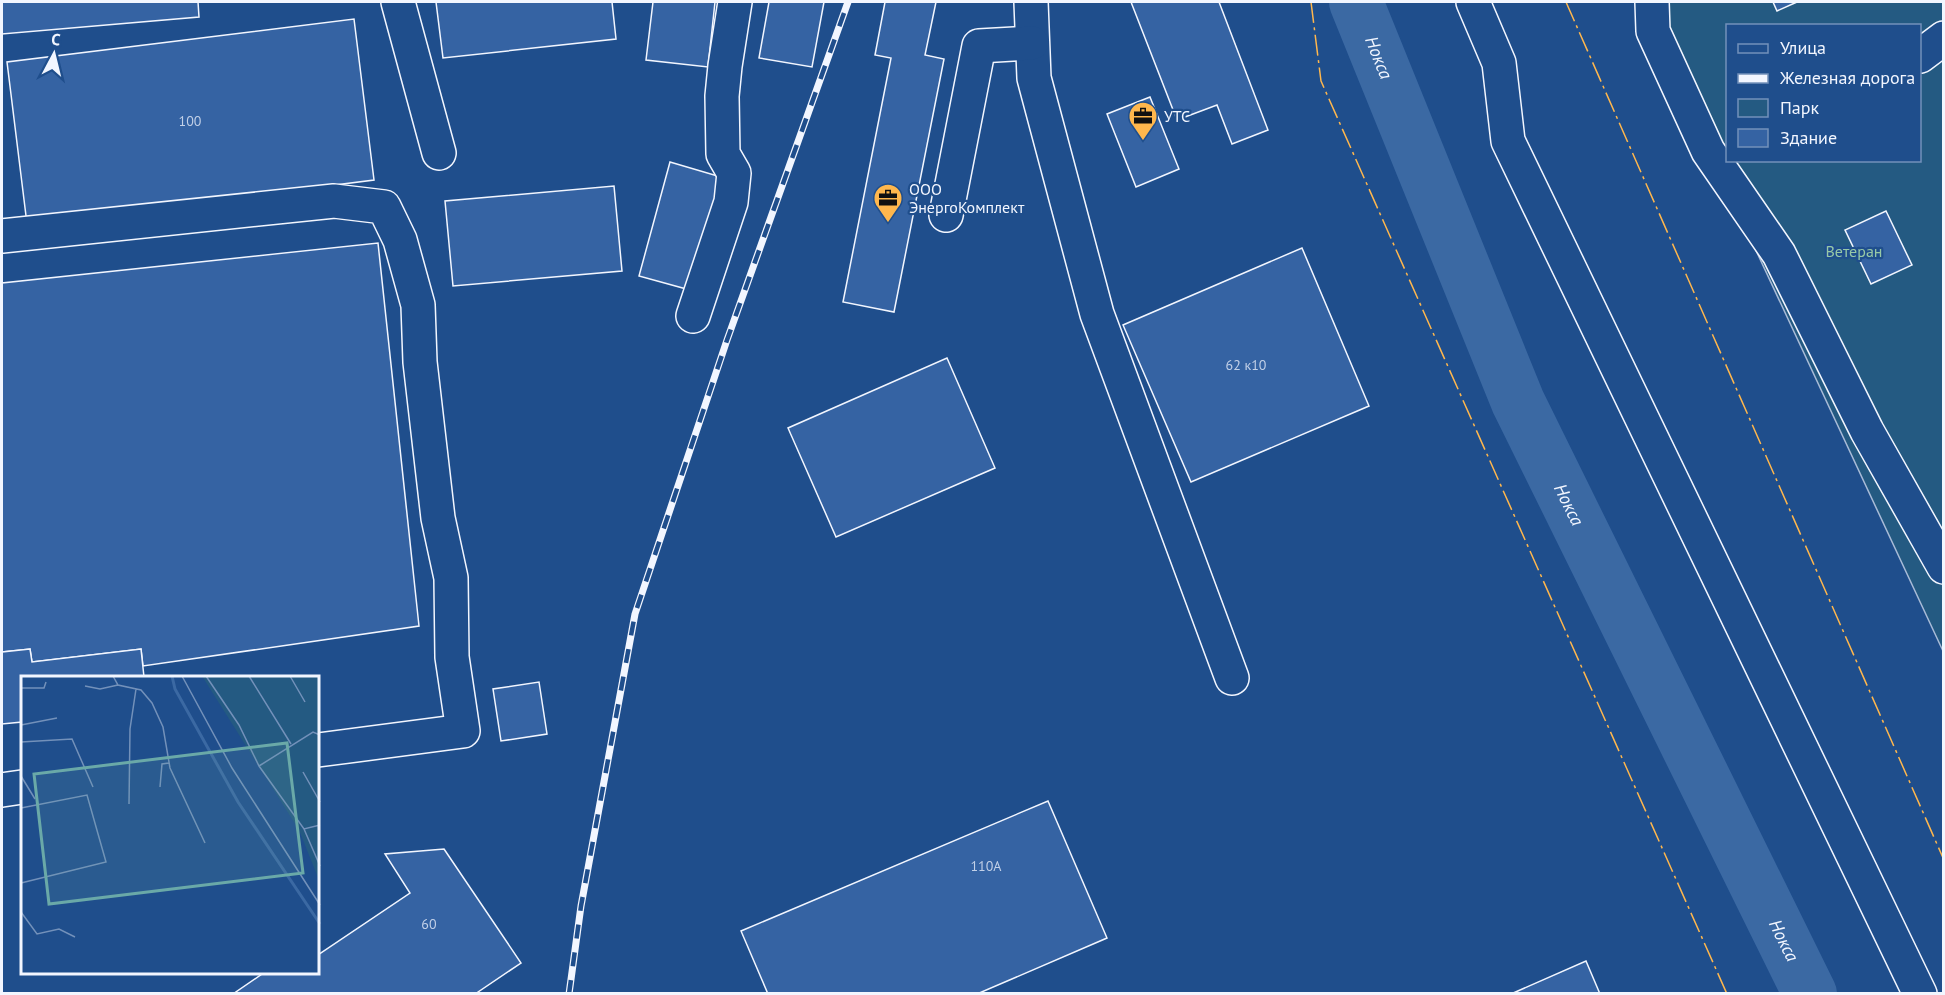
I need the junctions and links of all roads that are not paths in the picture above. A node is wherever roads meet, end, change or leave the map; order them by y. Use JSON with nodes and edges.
{"nodes":[{"id":1,"x":398,"y":2,"type":"edge"},
{"id":2,"x":735,"y":2,"type":"edge"},
{"id":3,"x":1031,"y":2,"type":"edge"},
{"id":4,"x":1473,"y":2,"type":"edge"},
{"id":5,"x":1652,"y":2,"type":"edge"},
{"id":6,"x":1944,"y":38,"type":"edge"},
{"id":7,"x":1032,"y":44,"type":"junction"},
{"id":8,"x":1921,"y":55,"type":"edge"},
{"id":9,"x":1718,"y":148,"type":"edge"},
{"id":10,"x":439,"y":153,"type":"dead end"},
{"id":11,"x":946,"y":215,"type":"dead end"},
{"id":12,"x":2,"y":236,"type":"edge"},
{"id":13,"x":693,"y":316,"type":"dead end"},
{"id":14,"x":1944,"y":567,"type":"edge"},
{"id":15,"x":1232,"y":678,"type":"dead end"},
{"id":16,"x":320,"y":750,"type":"edge"},
{"id":17,"x":21,"y":787,"type":"edge"},
{"id":18,"x":2,"y":790,"type":"edge"},
{"id":19,"x":1920,"y":993,"type":"edge"}],
"edges":[{"from":1,"to":10,"type":"lane"},
{"from":2,"to":13,"type":"lane"},
{"from":3,"to":7,"type":"lane"},
{"from":4,"to":19,"type":"lane"},
{"from":5,"to":9,"type":"lane"},
{"from":6,"to":8,"type":"lane"},
{"from":7,"to":11,"type":"lane"},
{"from":7,"to":15,"type":"lane"},
{"from":9,"to":14,"type":"lane"},
{"from":12,"to":16,"type":"lane"},
{"from":17,"to":18,"type":"lane"}]}
